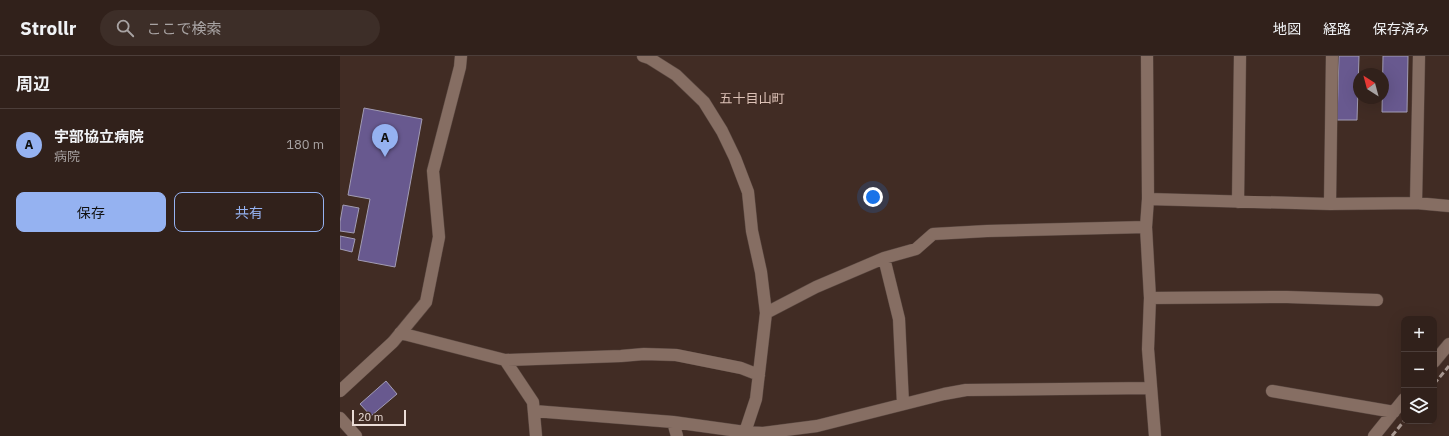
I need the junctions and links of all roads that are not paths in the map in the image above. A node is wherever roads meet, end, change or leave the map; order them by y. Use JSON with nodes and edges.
{"nodes":[{"id":1,"x":461,"y":56,"type":"edge"},
{"id":2,"x":643,"y":56,"type":"edge"},
{"id":3,"x":1147,"y":56,"type":"edge"},
{"id":4,"x":1240,"y":56,"type":"edge"},
{"id":5,"x":1332,"y":56,"type":"edge"},
{"id":6,"x":1419,"y":56,"type":"edge"},
{"id":7,"x":1148,"y":199,"type":"junction"},
{"id":8,"x":1238,"y":202,"type":"junction"},
{"id":9,"x":1416,"y":203,"type":"junction"},
{"id":10,"x":1330,"y":204,"type":"junction"},
{"id":11,"x":1449,"y":206,"type":"edge"},
{"id":12,"x":1146,"y":227,"type":"junction"},
{"id":13,"x":884,"y":258,"type":"junction"},
{"id":14,"x":1150,"y":298,"type":"junction"},
{"id":15,"x":1377,"y":300,"type":"dead end"},
{"id":16,"x":766,"y":312,"type":"junction"},
{"id":17,"x":400,"y":333,"type":"junction"},
{"id":18,"x":1449,"y":344,"type":"edge"},
{"id":19,"x":1437,"y":358,"type":"edge"},
{"id":20,"x":505,"y":360,"type":"junction"},
{"id":21,"x":759,"y":375,"type":"junction"},
{"id":22,"x":1151,"y":388,"type":"junction"},
{"id":23,"x":340,"y":390,"type":"edge"},
{"id":24,"x":1272,"y":391,"type":"dead end"},
{"id":25,"x":1401,"y":403,"type":"edge"},
{"id":26,"x":904,"y":404,"type":"junction"},
{"id":27,"x":534,"y":411,"type":"junction"},
{"id":28,"x":1394,"y":412,"type":"junction"},
{"id":29,"x":340,"y":418,"type":"edge"},
{"id":30,"x":673,"y":422,"type":"junction"},
{"id":31,"x":745,"y":432,"type":"junction"},
{"id":32,"x":763,"y":434,"type":"edge"},
{"id":33,"x":356,"y":436,"type":"edge"},
{"id":34,"x":536,"y":436,"type":"edge"},
{"id":35,"x":677,"y":436,"type":"edge"},
{"id":36,"x":1155,"y":436,"type":"edge"},
{"id":37,"x":1374,"y":436,"type":"edge"}],
"edges":[{"from":1,"to":17,"type":"street"},
{"from":2,"to":16,"type":"street"},
{"from":3,"to":7,"type":"street"},
{"from":4,"to":8,"type":"street"},
{"from":5,"to":10,"type":"street"},
{"from":6,"to":9,"type":"street"},
{"from":7,"to":8,"type":"street"},
{"from":7,"to":12,"type":"street"},
{"from":8,"to":10,"type":"street"},
{"from":9,"to":10,"type":"street"},
{"from":9,"to":11,"type":"street"},
{"from":12,"to":13,"type":"street"},
{"from":12,"to":14,"type":"street"},
{"from":13,"to":16,"type":"street"},
{"from":13,"to":26,"type":"street"},
{"from":14,"to":15,"type":"street"},
{"from":14,"to":22,"type":"street"},
{"from":16,"to":21,"type":"street"},
{"from":17,"to":20,"type":"street"},
{"from":17,"to":23,"type":"street"},
{"from":18,"to":19,"type":"street"},
{"from":20,"to":21,"type":"street"},
{"from":20,"to":27,"type":"street"},
{"from":21,"to":31,"type":"street"},
{"from":22,"to":26,"type":"street"},
{"from":22,"to":36,"type":"street"},
{"from":24,"to":28,"type":"street"},
{"from":25,"to":28,"type":"street"},
{"from":26,"to":32,"type":"street"},
{"from":27,"to":30,"type":"street"},
{"from":27,"to":34,"type":"street"},
{"from":28,"to":37,"type":"street"},
{"from":29,"to":33,"type":"street"},
{"from":30,"to":31,"type":"street"},
{"from":30,"to":35,"type":"street"},
{"from":31,"to":32,"type":"street"}]}
